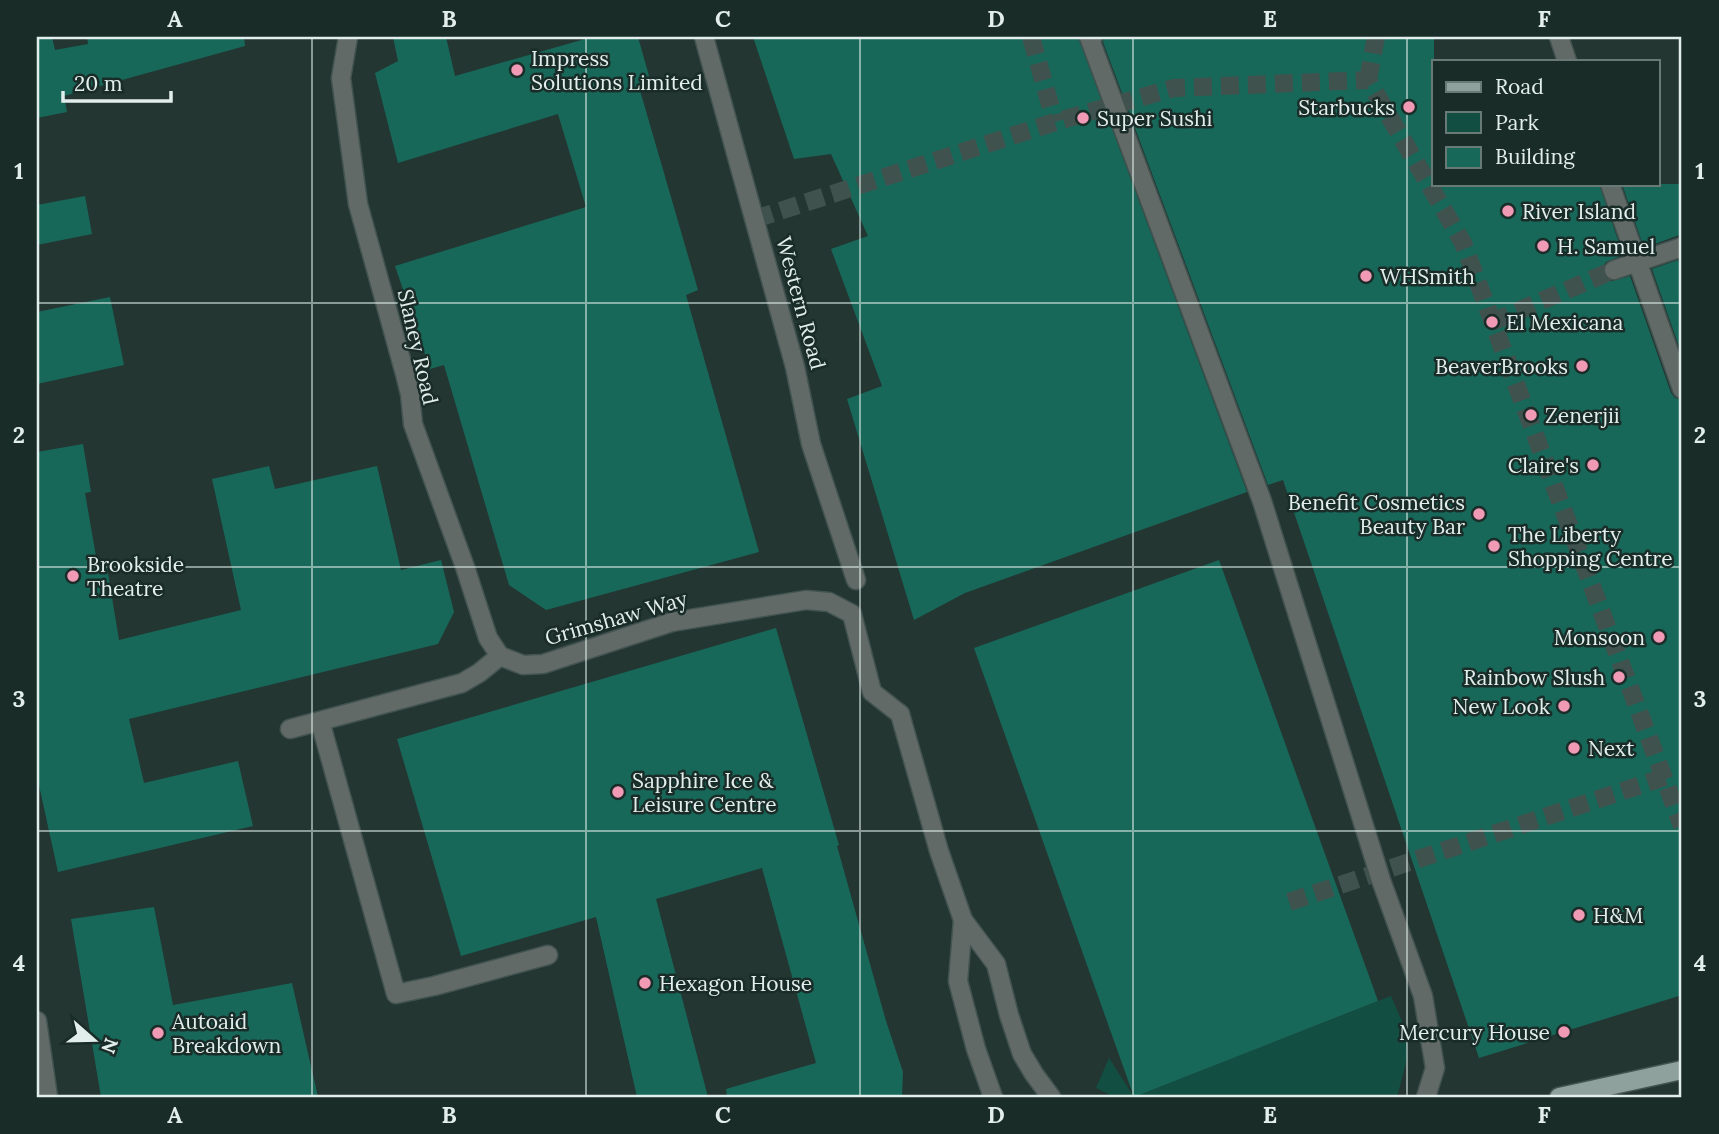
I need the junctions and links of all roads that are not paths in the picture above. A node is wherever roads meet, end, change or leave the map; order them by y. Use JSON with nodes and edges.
{"nodes":[{"id":1,"x":348,"y":37,"type":"edge"},
{"id":2,"x":704,"y":37,"type":"edge"},
{"id":3,"x":1093,"y":37,"type":"edge"},
{"id":4,"x":1559,"y":37,"type":"edge"},
{"id":5,"x":1567,"y":60,"type":"edge"},
{"id":6,"x":1611,"y":186,"type":"edge"},
{"id":7,"x":1682,"y":247,"type":"edge"},
{"id":8,"x":1614,"y":270,"type":"tunnel mouth"},
{"id":9,"x":1682,"y":389,"type":"edge"},
{"id":10,"x":856,"y":580,"type":"dead end"},
{"id":11,"x":500,"y":656,"type":"junction"},
{"id":12,"x":320,"y":721,"type":"junction"},
{"id":13,"x":290,"y":729,"type":"dead end"},
{"id":14,"x":963,"y":920,"type":"junction"},
{"id":15,"x":548,"y":955,"type":"dead end"},
{"id":16,"x":37,"y":1021,"type":"edge"},
{"id":17,"x":1682,"y":1070,"type":"edge"},
{"id":18,"x":48,"y":1097,"type":"edge"},
{"id":19,"x":993,"y":1097,"type":"edge"},
{"id":20,"x":1051,"y":1097,"type":"edge"},
{"id":21,"x":1426,"y":1097,"type":"edge"},
{"id":22,"x":1559,"y":1097,"type":"edge"}],
"edges":[{"from":1,"to":11,"type":"street","name":"Slaney Road"},
{"from":2,"to":10,"type":"street","name":"Western Road"},
{"from":3,"to":21,"type":"street"},
{"from":4,"to":5,"type":"street"},
{"from":6,"to":9,"type":"street"},
{"from":7,"to":8,"type":"street"},
{"from":11,"to":12,"type":"street"},
{"from":11,"to":14,"type":"street","name":"Grimshaw Way"},
{"from":12,"to":13,"type":"street"},
{"from":12,"to":15,"type":"street"},
{"from":14,"to":19,"type":"street"},
{"from":14,"to":20,"type":"street"},
{"from":16,"to":18,"type":"street"},
{"from":17,"to":22,"type":"main road"}]}
